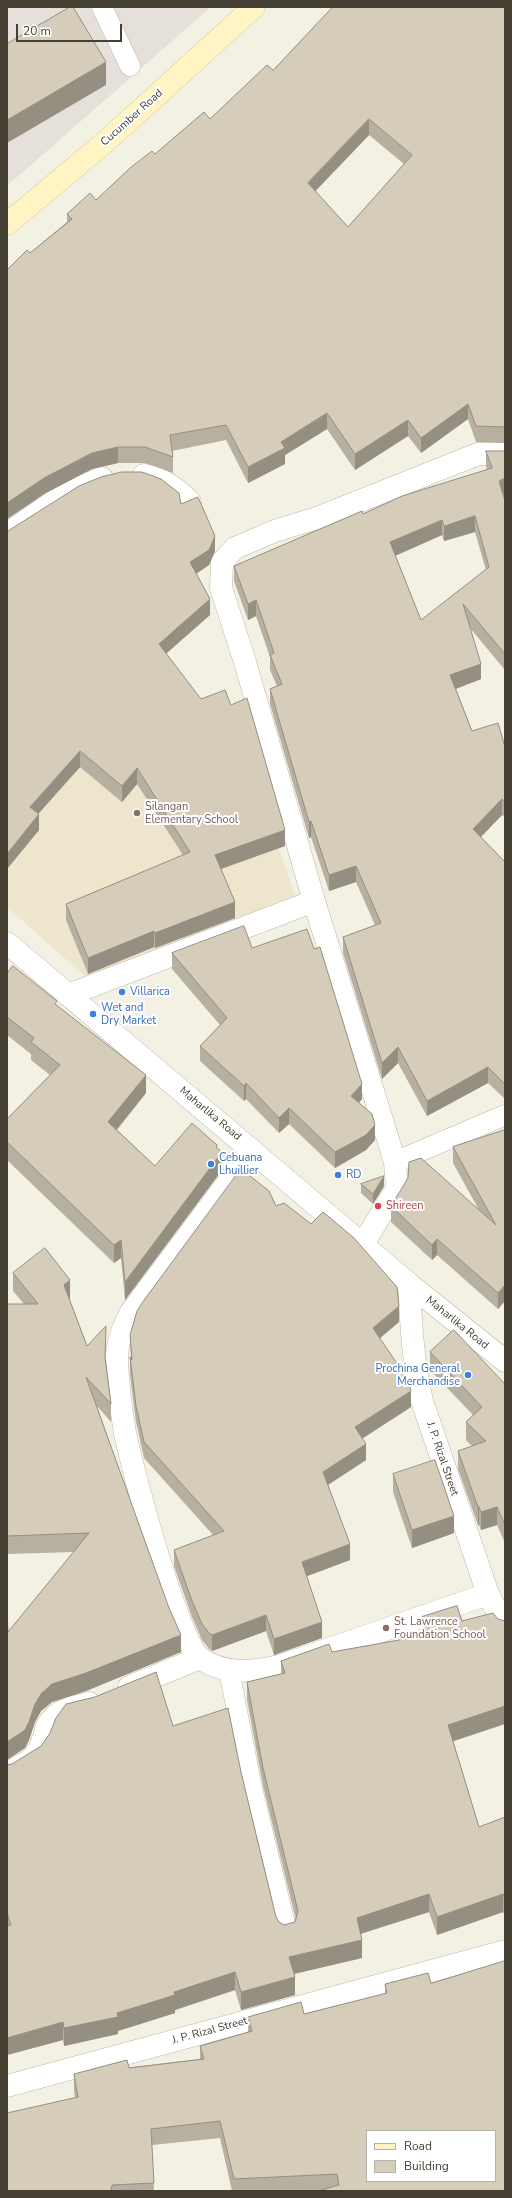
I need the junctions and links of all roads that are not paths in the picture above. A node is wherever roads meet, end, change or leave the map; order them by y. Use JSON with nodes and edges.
{"nodes":[{"id":1,"x":102,"y":7,"type":"edge"},
{"id":2,"x":254,"y":7,"type":"edge"},
{"id":3,"x":130,"y":66,"type":"dead end"},
{"id":4,"x":7,"y":224,"type":"edge"},
{"id":5,"x":505,"y":454,"type":"edge"},
{"id":6,"x":190,"y":502,"type":"edge"},
{"id":7,"x":7,"y":534,"type":"edge"},
{"id":8,"x":314,"y":901,"type":"junction"},
{"id":9,"x":7,"y":943,"type":"edge"},
{"id":10,"x":68,"y":996,"type":"junction"},
{"id":11,"x":505,"y":1115,"type":"edge"},
{"id":12,"x":252,"y":1150,"type":"junction"},
{"id":13,"x":395,"y":1162,"type":"junction"},
{"id":14,"x":363,"y":1244,"type":"junction"},
{"id":15,"x":409,"y":1284,"type":"junction"},
{"id":16,"x":505,"y":1361,"type":"edge"},
{"id":17,"x":488,"y":1594,"type":"junction"},
{"id":18,"x":505,"y":1627,"type":"edge"},
{"id":19,"x":200,"y":1658,"type":"junction"},
{"id":20,"x":229,"y":1670,"type":"junction"},
{"id":21,"x":46,"y":1728,"type":"joint"},
{"id":22,"x":7,"y":1772,"type":"edge"},
{"id":23,"x":287,"y":1932,"type":"edge"},
{"id":24,"x":505,"y":1951,"type":"edge"},
{"id":25,"x":7,"y":2086,"type":"edge"}],
"edges":[{"from":1,"to":3,"type":"lane"},
{"from":2,"to":4,"type":"main road","name":"Cucumber Road"},
{"from":5,"to":8,"type":"street"},
{"from":6,"to":7,"type":"street"},
{"from":8,"to":10,"type":"street"},
{"from":8,"to":13,"type":"street"},
{"from":9,"to":10,"type":"street","name":"Maharlika Road"},
{"from":10,"to":12,"type":"street","name":"Maharlika Road"},
{"from":11,"to":13,"type":"lane"},
{"from":12,"to":14,"type":"street","name":"Maharlika Road"},
{"from":12,"to":19,"type":"street"},
{"from":13,"to":14,"type":"street"},
{"from":14,"to":15,"type":"street","name":"Maharlika Road"},
{"from":15,"to":16,"type":"street","name":"Maharlika Road"},
{"from":15,"to":17,"type":"street","name":"J. P. Rizal Street"},
{"from":17,"to":18,"type":"street","name":"J. P. Rizal Street"},
{"from":17,"to":20,"type":"street"},
{"from":19,"to":20,"type":"street"},
{"from":19,"to":21,"type":"street"},
{"from":20,"to":23,"type":"lane"},
{"from":21,"to":22,"type":"lane"},
{"from":24,"to":25,"type":"street","name":"J. P. Rizal Street"}]}
